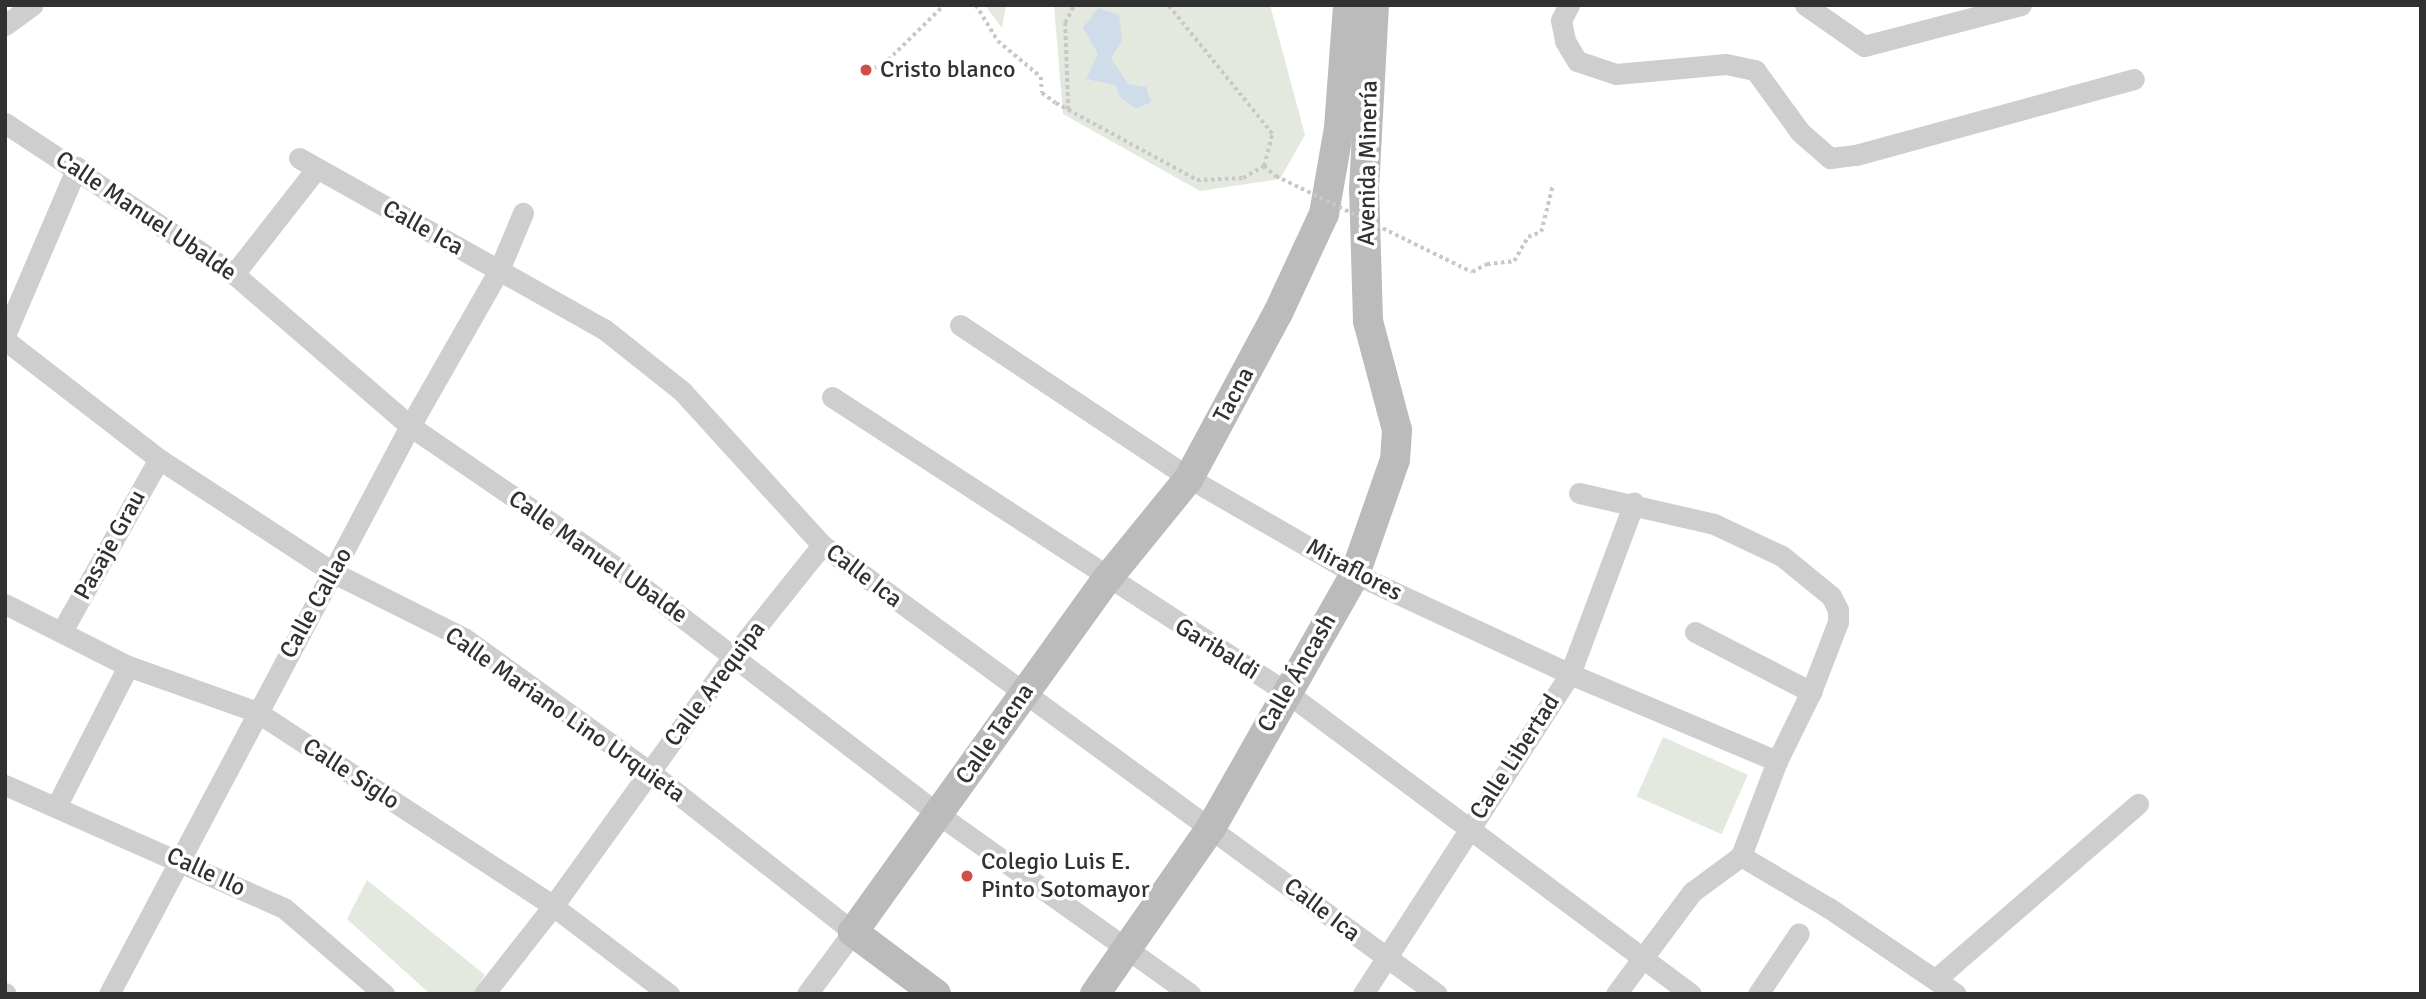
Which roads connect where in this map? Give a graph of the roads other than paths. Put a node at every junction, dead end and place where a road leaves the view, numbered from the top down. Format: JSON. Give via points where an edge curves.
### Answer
{"nodes":[{"id":1,"x":33,"y":5,"type":"edge"},
{"id":2,"x":1348,"y":5,"type":"edge"},
{"id":3,"x":1374,"y":5,"type":"edge"},
{"id":4,"x":1569,"y":5,"type":"edge"},
{"id":5,"x":1805,"y":5,"type":"edge"},
{"id":6,"x":2021,"y":5,"type":"edge"},
{"id":7,"x":5,"y":25,"type":"edge"},
{"id":8,"x":2134,"y":79,"type":"dead end"},
{"id":9,"x":5,"y":123,"type":"edge"},
{"id":10,"x":76,"y":167,"type":"junction"},
{"id":11,"x":523,"y":213,"type":"dead end"},
{"id":12,"x":499,"y":270,"type":"junction"},
{"id":13,"x":234,"y":274,"type":"junction"},
{"id":14,"x":1278,"y":313,"type":"joint"},
{"id":15,"x":1368,"y":321,"type":"joint"},
{"id":16,"x":960,"y":325,"type":"dead end"},
{"id":17,"x":5,"y":337,"type":"edge"},
{"id":18,"x":832,"y":397,"type":"dead end"},
{"id":19,"x":410,"y":426,"type":"junction"},
{"id":20,"x":159,"y":459,"type":"junction"},
{"id":21,"x":1189,"y":478,"type":"junction"},
{"id":22,"x":1579,"y":493,"type":"dead end"},
{"id":23,"x":1634,"y":503,"type":"junction"},
{"id":24,"x":822,"y":545,"type":"junction"},
{"id":25,"x":334,"y":573,"type":"junction"},
{"id":26,"x":1354,"y":574,"type":"junction"},
{"id":27,"x":1107,"y":579,"type":"junction"},
{"id":28,"x":5,"y":604,"type":"edge"},
{"id":29,"x":62,"y":631,"type":"junction"},
{"id":30,"x":1695,"y":632,"type":"dead end"},
{"id":31,"x":734,"y":655,"type":"junction"},
{"id":32,"x":128,"y":666,"type":"junction"},
{"id":33,"x":1570,"y":674,"type":"junction"},
{"id":34,"x":1286,"y":692,"type":"junction"},
{"id":35,"x":1811,"y":692,"type":"junction"},
{"id":36,"x":1023,"y":695,"type":"junction"},
{"id":37,"x":257,"y":712,"type":"junction"},
{"id":38,"x":1777,"y":761,"type":"junction"},
{"id":39,"x":650,"y":772,"type":"junction"},
{"id":40,"x":5,"y":785,"type":"edge"},
{"id":41,"x":2138,"y":804,"type":"dead end"},
{"id":42,"x":56,"y":807,"type":"junction"},
{"id":43,"x":938,"y":814,"type":"junction"},
{"id":44,"x":1212,"y":826,"type":"junction"},
{"id":45,"x":1467,"y":829,"type":"junction"},
{"id":46,"x":1741,"y":856,"type":"junction"},
{"id":47,"x":181,"y":859,"type":"junction"},
{"id":48,"x":554,"y":906,"type":"junction"},
{"id":49,"x":853,"y":932,"type":"junction"},
{"id":50,"x":1800,"y":933,"type":"dead end"},
{"id":51,"x":1129,"y":947,"type":"junction"},
{"id":52,"x":1639,"y":957,"type":"junction"},
{"id":53,"x":1385,"y":958,"type":"junction"},
{"id":54,"x":1937,"y":978,"type":"junction"},
{"id":55,"x":109,"y":994,"type":"edge"},
{"id":56,"x":384,"y":994,"type":"edge"},
{"id":57,"x":484,"y":994,"type":"edge"},
{"id":58,"x":669,"y":994,"type":"edge"},
{"id":59,"x":807,"y":994,"type":"edge"},
{"id":60,"x":936,"y":994,"type":"edge"},
{"id":61,"x":1095,"y":994,"type":"edge"},
{"id":62,"x":1190,"y":994,"type":"edge"},
{"id":63,"x":1363,"y":994,"type":"edge"},
{"id":64,"x":1437,"y":994,"type":"edge"},
{"id":65,"x":1616,"y":994,"type":"edge"},
{"id":66,"x":1691,"y":994,"type":"edge"},
{"id":67,"x":1758,"y":994,"type":"edge"},
{"id":68,"x":1956,"y":994,"type":"edge"}],
"edges":[{"from":1,"to":7,"type":"street"},
{"from":2,"to":14,"type":"main road","name":"Avenida Minería","via":[[1339,128],[1324,214]]},
{"from":3,"to":15,"type":"main road","name":"Avenida Minería","via":[[1364,189]]},
{"from":4,"to":8,"type":"street","via":[[1561,20],[1565,41],[1577,61],[1616,74],[1726,64],[1755,70],[1800,132],[1830,158]]},
{"from":5,"to":6,"type":"street","via":[[1864,46]]},
{"from":9,"to":10,"type":"street","name":"Calle Manuel Ubalde"},
{"from":10,"to":13,"type":"street","name":"Calle Manuel Ubalde"},
{"from":10,"to":17,"type":"street"},
{"from":11,"to":12,"type":"street","name":"Calle Callao"},
{"from":12,"to":13,"type":"street","name":"Calle Ica","via":[[308,163]]},
{"from":12,"to":19,"type":"street","name":"Calle Callao"},
{"from":12,"to":24,"type":"street","name":"Calle Ica","via":[[604,329],[652,365]]},
{"from":13,"to":19,"type":"street","name":"Calle Manuel Ubalde"},
{"from":14,"to":21,"type":"main road","name":"Tacna"},
{"from":15,"to":26,"type":"main road","name":"Calle Áncash","via":[[1397,429],[1395,460]]},
{"from":16,"to":21,"type":"street","name":"Miraflores"},
{"from":17,"to":20,"type":"street","name":"Calle Mariano Lino Urquieta"},
{"from":18,"to":27,"type":"street","name":"Garibaldi"},
{"from":19,"to":25,"type":"street","name":"Calle Callao"},
{"from":19,"to":31,"type":"street","name":"Calle Manuel Ubalde","via":[[619,569]]},
{"from":20,"to":25,"type":"street","name":"Calle Mariano Lino Urquieta"},
{"from":20,"to":29,"type":"street","name":"Pasaje Grau"},
{"from":21,"to":26,"type":"street","name":"Miraflores"},
{"from":21,"to":27,"type":"main road","name":"Calle Tacna"},
{"from":22,"to":23,"type":"street"},
{"from":23,"to":33,"type":"street","name":"Calle Libertad"},
{"from":23,"to":35,"type":"street","via":[[1714,524],[1782,556],[1831,596],[1838,622]]},
{"from":24,"to":31,"type":"street","name":"Calle Arequipa"},
{"from":24,"to":36,"type":"street","name":"Calle Ica"},
{"from":25,"to":37,"type":"street","name":"Calle Callao"},
{"from":25,"to":39,"type":"street","name":"Calle Mariano Lino Urquieta","via":[[464,638]]},
{"from":26,"to":33,"type":"street","name":"Miraflores"},
{"from":26,"to":34,"type":"main road","name":"Calle Áncash"},
{"from":27,"to":34,"type":"street","name":"Garibaldi"},
{"from":27,"to":36,"type":"main road","name":"Calle Tacna"},
{"from":28,"to":29,"type":"street","name":"Calle Siglo"},
{"from":29,"to":32,"type":"street","name":"Calle Siglo"},
{"from":30,"to":35,"type":"street"},
{"from":31,"to":39,"type":"street","name":"Calle Arequipa"},
{"from":31,"to":43,"type":"street","name":"Calle Manuel Ubalde"},
{"from":32,"to":37,"type":"street","name":"Calle Siglo"},
{"from":32,"to":42,"type":"street"},
{"from":33,"to":38,"type":"street","name":"Miraflores"},
{"from":33,"to":45,"type":"street","name":"Calle Libertad"},
{"from":34,"to":44,"type":"main road","name":"Calle Áncash"},
{"from":34,"to":45,"type":"street","name":"Garibaldi"},
{"from":35,"to":38,"type":"street"},
{"from":36,"to":43,"type":"main road","name":"Calle Tacna"},
{"from":36,"to":44,"type":"street","name":"Calle Ica"},
{"from":37,"to":47,"type":"street","name":"Calle Callao"},
{"from":37,"to":48,"type":"street","name":"Calle Siglo"},
{"from":38,"to":46,"type":"street"},
{"from":39,"to":48,"type":"street","name":"Calle Arequipa"},
{"from":39,"to":49,"type":"street","name":"Calle Mariano Lino Urquieta"},
{"from":40,"to":42,"type":"street","name":"Calle Ilo"},
{"from":41,"to":54,"type":"street"},
{"from":42,"to":47,"type":"street","name":"Calle Ilo"},
{"from":43,"to":49,"type":"main road","name":"Calle Tacna"},
{"from":43,"to":51,"type":"street","name":"Calle Manuel Ubalde"},
{"from":44,"to":51,"type":"main road","name":"Calle Áncash"},
{"from":44,"to":53,"type":"street","name":"Calle Ica"},
{"from":45,"to":52,"type":"street","name":"Garibaldi"},
{"from":45,"to":53,"type":"street","name":"Calle Libertad"},
{"from":46,"to":52,"type":"street","via":[[1692,892]]},
{"from":46,"to":54,"type":"street"},
{"from":47,"to":55,"type":"street","name":"Calle Callao"},
{"from":47,"to":56,"type":"street","name":"Calle Ilo","via":[[284,908]]},
{"from":48,"to":57,"type":"street","name":"Calle Arequipa"},
{"from":48,"to":58,"type":"street","name":"Calle Siglo"},
{"from":49,"to":59,"type":"street","name":"Calle Tacna"},
{"from":49,"to":60,"type":"main road","name":"Calle Mariano Lino Urquieta"},
{"from":50,"to":67,"type":"street"},
{"from":51,"to":61,"type":"main road","name":"Calle Áncash"},
{"from":51,"to":62,"type":"street","name":"Calle Manuel Ubalde"},
{"from":52,"to":65,"type":"street"},
{"from":52,"to":66,"type":"street","name":"Garibaldi"},
{"from":53,"to":63,"type":"street","name":"Calle Libertad"},
{"from":53,"to":64,"type":"street","name":"Calle Ica"},
{"from":54,"to":68,"type":"street"}]}
